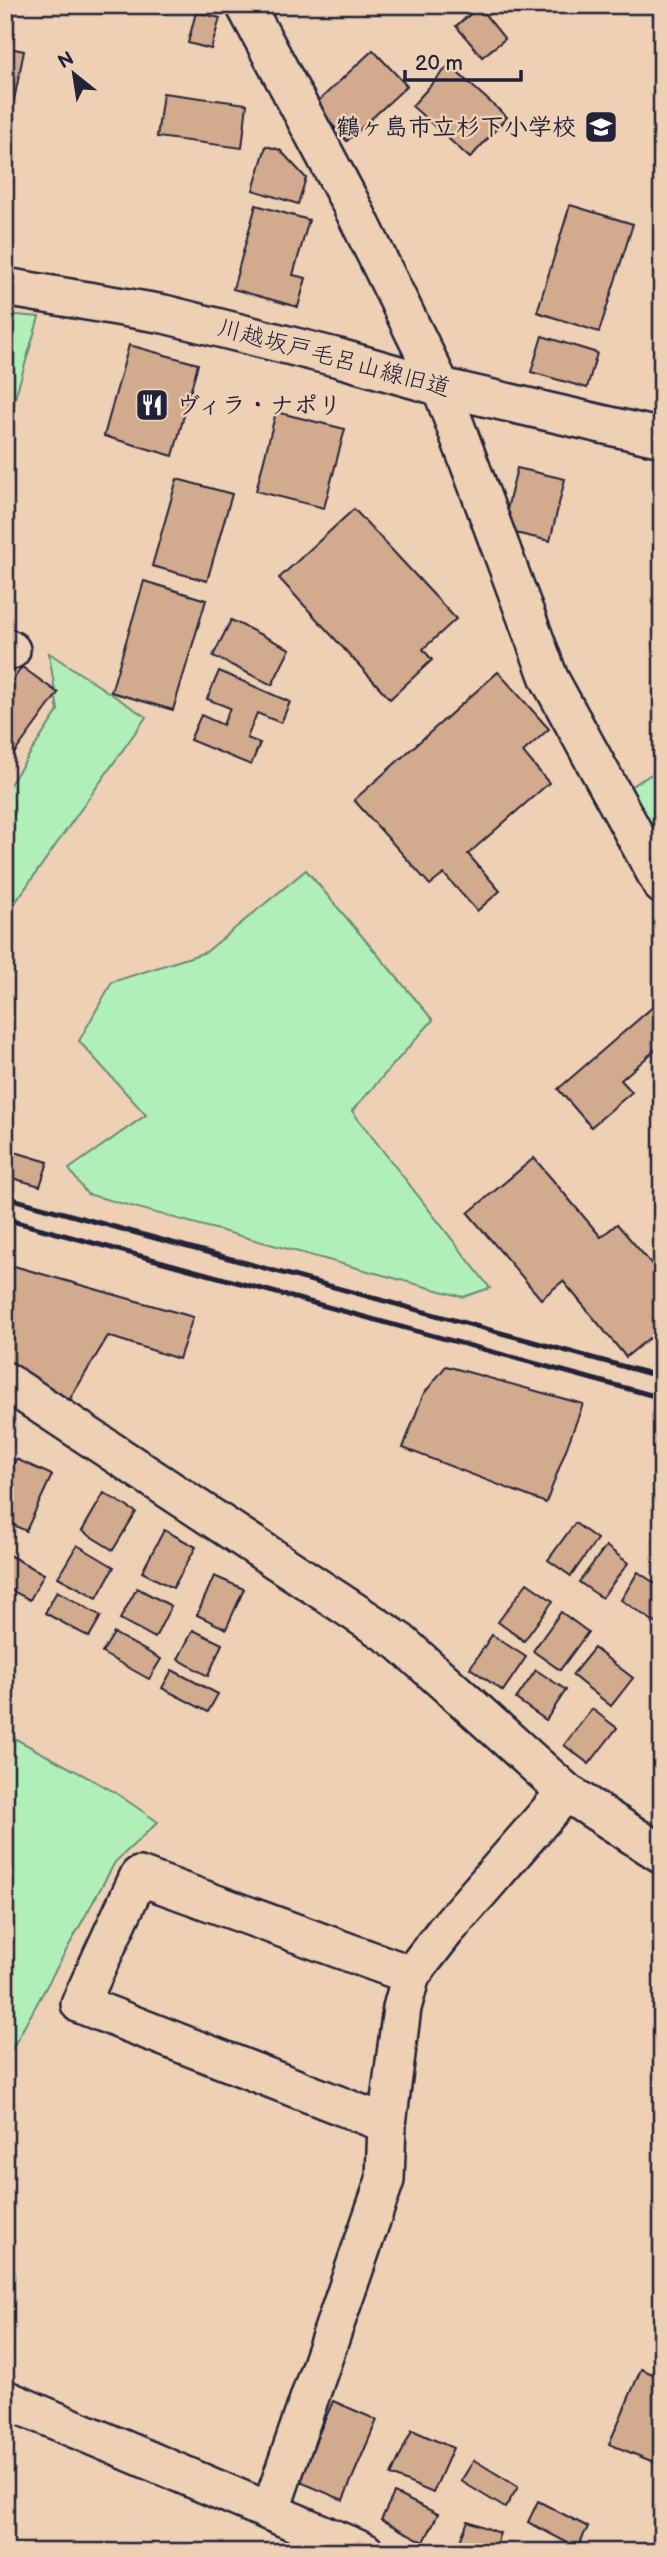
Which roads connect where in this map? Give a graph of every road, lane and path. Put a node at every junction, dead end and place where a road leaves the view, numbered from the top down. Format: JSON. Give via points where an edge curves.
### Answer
{"nodes":[{"id":1,"x":245,"y":5,"type":"edge"},
{"id":2,"x":5,"y":287,"type":"edge"},
{"id":3,"x":441,"y":387,"type":"junction"},
{"id":4,"x":662,"y":438,"type":"edge"},
{"id":5,"x":662,"y":885,"type":"edge"},
{"id":6,"x":5,"y":1381,"type":"edge"},
{"id":7,"x":566,"y":1792,"type":"junction"},
{"id":8,"x":662,"y":1854,"type":"edge"},
{"id":9,"x":411,"y":1975,"type":"junction"},
{"id":10,"x":387,"y":2124,"type":"junction"},
{"id":11,"x":5,"y":2399,"type":"edge"},
{"id":12,"x":270,"y":2512,"type":"junction"},
{"id":13,"x":365,"y":2552,"type":"edge"}],
"edges":[{"from":1,"to":3,"type":"street","via":[[351,202]]},
{"from":2,"to":3,"type":"street","name":"川越坂戸毛呂山線旧道","via":[[164,314]]},
{"from":3,"to":4,"type":"street","name":"川越坂戸毛呂山線旧道"},
{"from":3,"to":5,"type":"street","via":[[550,678]]},
{"from":6,"to":7,"type":"street","via":[[400,1642]]},
{"from":7,"to":8,"type":"street"},
{"from":7,"to":9,"type":"street"},
{"from":9,"to":10,"type":"street","via":[[402,2008]]},
{"from":9,"to":10,"type":"street","via":[[139,1876],[80,2004]]},
{"from":10,"to":12,"type":"street","via":[[385,2180]]},
{"from":11,"to":12,"type":"street"},
{"from":12,"to":13,"type":"street"}]}
